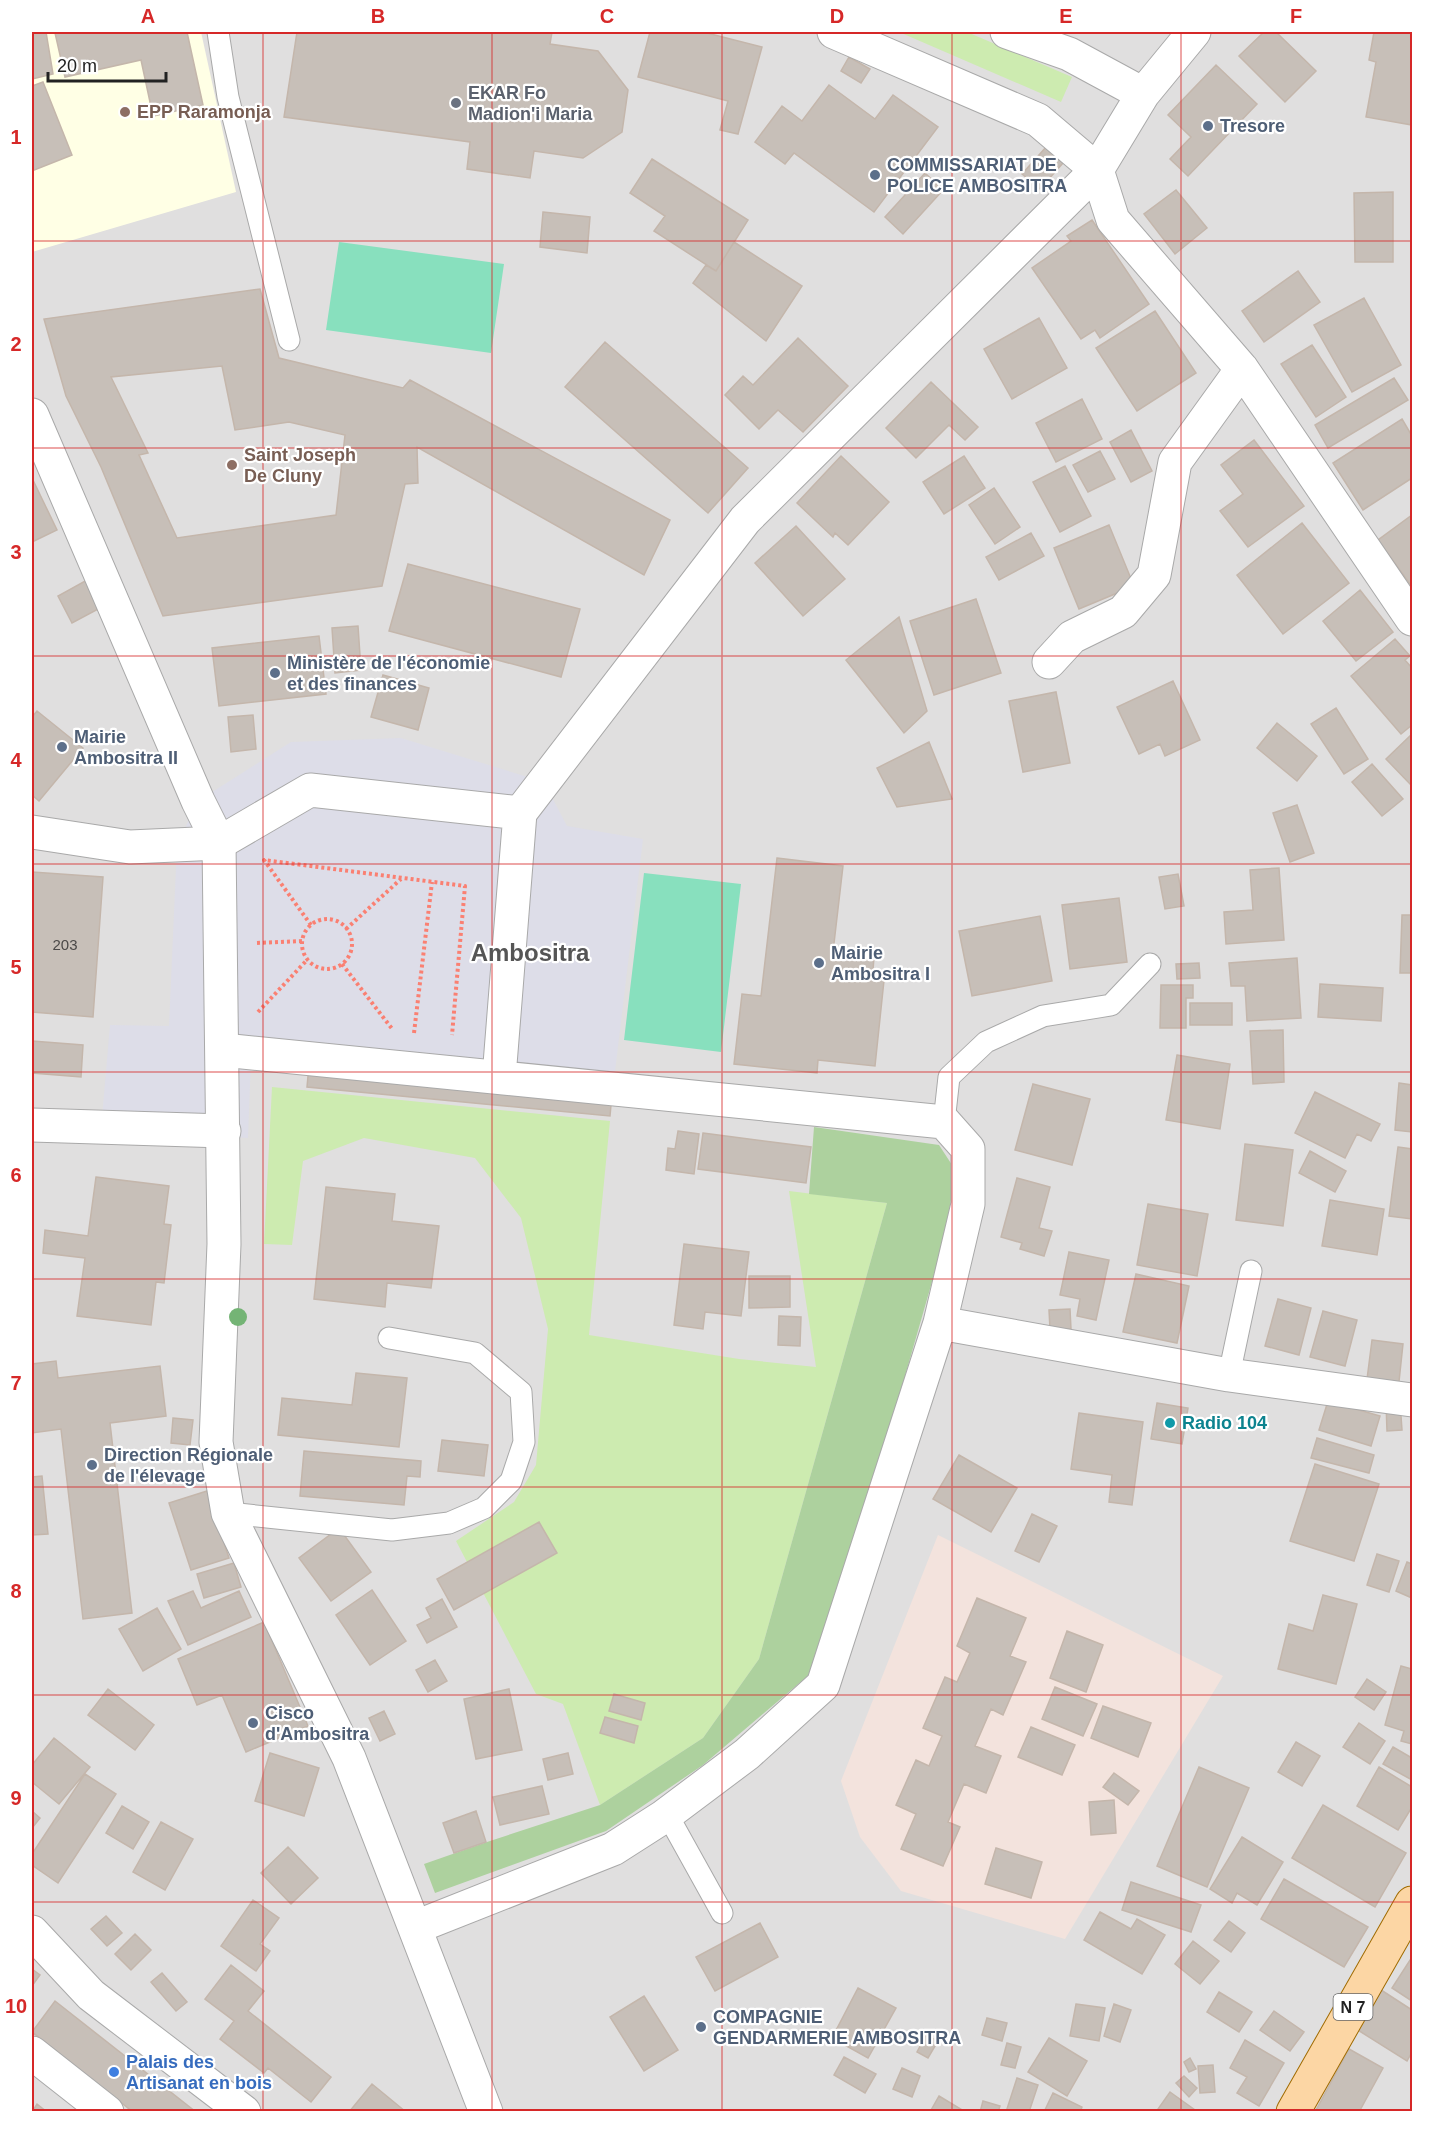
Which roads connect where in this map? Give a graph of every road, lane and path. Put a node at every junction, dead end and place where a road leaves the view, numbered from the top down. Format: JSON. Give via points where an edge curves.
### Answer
{"nodes":[{"id":1,"x":218,"y":32,"type":"edge"},
{"id":2,"x":834,"y":32,"type":"edge"},
{"id":3,"x":1007,"y":32,"type":"edge"},
{"id":4,"x":1194,"y":32,"type":"edge"},
{"id":5,"x":1143,"y":94,"type":"junction"},
{"id":6,"x":1097,"y":170,"type":"junction"},
{"id":7,"x":289,"y":340,"type":"dead end"},
{"id":8,"x":1242,"y":369,"type":"junction"},
{"id":9,"x":32,"y":415,"type":"edge"},
{"id":10,"x":1413,"y":619,"type":"edge"},
{"id":11,"x":1049,"y":662,"type":"dead end"},
{"id":12,"x":520,"y":813,"type":"junction"},
{"id":13,"x":32,"y":832,"type":"edge"},
{"id":14,"x":219,"y":843,"type":"junction"},
{"id":15,"x":401,"y":878,"type":"junction"},
{"id":16,"x":432,"y":882,"type":"junction"},
{"id":17,"x":311,"y":925,"type":"junction"},
{"id":18,"x":346,"y":929,"type":"junction"},
{"id":19,"x":302,"y":941,"type":"junction"},
{"id":20,"x":222,"y":944,"type":"junction"},
{"id":21,"x":307,"y":960,"type":"junction"},
{"id":22,"x":342,"y":964,"type":"junction"},
{"id":23,"x":1150,"y":964,"type":"dead end"},
{"id":24,"x":223,"y":1050,"type":"junction"},
{"id":25,"x":427,"y":1065,"type":"junction"},
{"id":26,"x":499,"y":1077,"type":"junction"},
{"id":27,"x":944,"y":1122,"type":"junction"},
{"id":28,"x":32,"y":1125,"type":"edge"},
{"id":29,"x":224,"y":1131,"type":"junction"},
{"id":30,"x":1251,"y":1271,"type":"dead end"},
{"id":31,"x":940,"y":1323,"type":"junction"},
{"id":32,"x":389,"y":1338,"type":"dead end"},
{"id":33,"x":1229,"y":1376,"type":"junction"},
{"id":34,"x":1413,"y":1400,"type":"edge"},
{"id":35,"x":228,"y":1513,"type":"junction"},
{"id":36,"x":663,"y":1817,"type":"junction"},
{"id":37,"x":1413,"y":1903,"type":"edge"},
{"id":38,"x":723,"y":1912,"type":"dead end"},
{"id":39,"x":416,"y":1927,"type":"junction"},
{"id":40,"x":32,"y":1932,"type":"edge"},
{"id":41,"x":32,"y":2053,"type":"edge"},
{"id":42,"x":107,"y":2112,"type":"edge"},
{"id":43,"x":244,"y":2112,"type":"edge"},
{"id":44,"x":486,"y":2112,"type":"edge"},
{"id":45,"x":1293,"y":2112,"type":"edge"}],
"edges":[{"from":1,"to":7,"type":"lane","via":[[228,97]]},
{"from":2,"to":6,"type":"street","via":[[1038,120]]},
{"from":3,"to":5,"type":"street","via":[[1069,54]]},
{"from":4,"to":5,"type":"street"},
{"from":5,"to":6,"type":"street"},
{"from":6,"to":8,"type":"street","via":[[1113,220]]},
{"from":6,"to":12,"type":"street","via":[[745,520]]},
{"from":8,"to":10,"type":"street"},
{"from":8,"to":11,"type":"street","via":[[1175,462],[1154,575],[1123,612],[1072,637]]},
{"from":9,"to":14,"type":"street"},
{"from":12,"to":14,"type":"street","via":[[310,790]]},
{"from":12,"to":26,"type":"street"},
{"from":13,"to":14,"type":"street","via":[[130,847]]},
{"from":14,"to":20,"type":"street"},
{"from":15,"to":16,"type":"path"},
{"from":15,"to":17,"type":"path","via":[[264,860]]},
{"from":15,"to":18,"type":"path"},
{"from":16,"to":25,"type":"path"},
{"from":16,"to":25,"type":"path","via":[[465,886]]},
{"from":17,"to":18,"type":"path","via":[[329,920]]},
{"from":17,"to":19,"type":"path"},
{"from":18,"to":22,"type":"path","via":[[351,947]]},
{"from":19,"to":20,"type":"path"},
{"from":19,"to":21,"type":"path"},
{"from":20,"to":24,"type":"street"},
{"from":21,"to":22,"type":"path","via":[[324,969]]},
{"from":21,"to":24,"type":"path"},
{"from":22,"to":25,"type":"path"},
{"from":23,"to":27,"type":"lane","via":[[1111,1005],[1042,1016],[986,1042],[949,1077]]},
{"from":24,"to":25,"type":"street"},
{"from":24,"to":29,"type":"street"},
{"from":25,"to":26,"type":"street"},
{"from":26,"to":27,"type":"street"},
{"from":27,"to":31,"type":"street","via":[[968,1149],[968,1204]]},
{"from":28,"to":29,"type":"street"},
{"from":29,"to":35,"type":"street","via":[[216,1442]]},
{"from":30,"to":33,"type":"lane"},
{"from":31,"to":33,"type":"street"},
{"from":31,"to":36,"type":"street","via":[[823,1684],[747,1754]]},
{"from":32,"to":35,"type":"lane","via":[[475,1353],[521,1392],[524,1442],[512,1482],[484,1508],[449,1523],[392,1530]]},
{"from":33,"to":34,"type":"street"},
{"from":35,"to":39,"type":"street","via":[[349,1758]]},
{"from":36,"to":38,"type":"lane","via":[[672,1823]]},
{"from":36,"to":39,"type":"street","via":[[613,1848]]},
{"from":37,"to":45,"type":"main road","number":"N 7"},
{"from":39,"to":44,"type":"street"},
{"from":40,"to":43,"type":"street","via":[[91,1995]]},
{"from":41,"to":42,"type":"street"}]}
